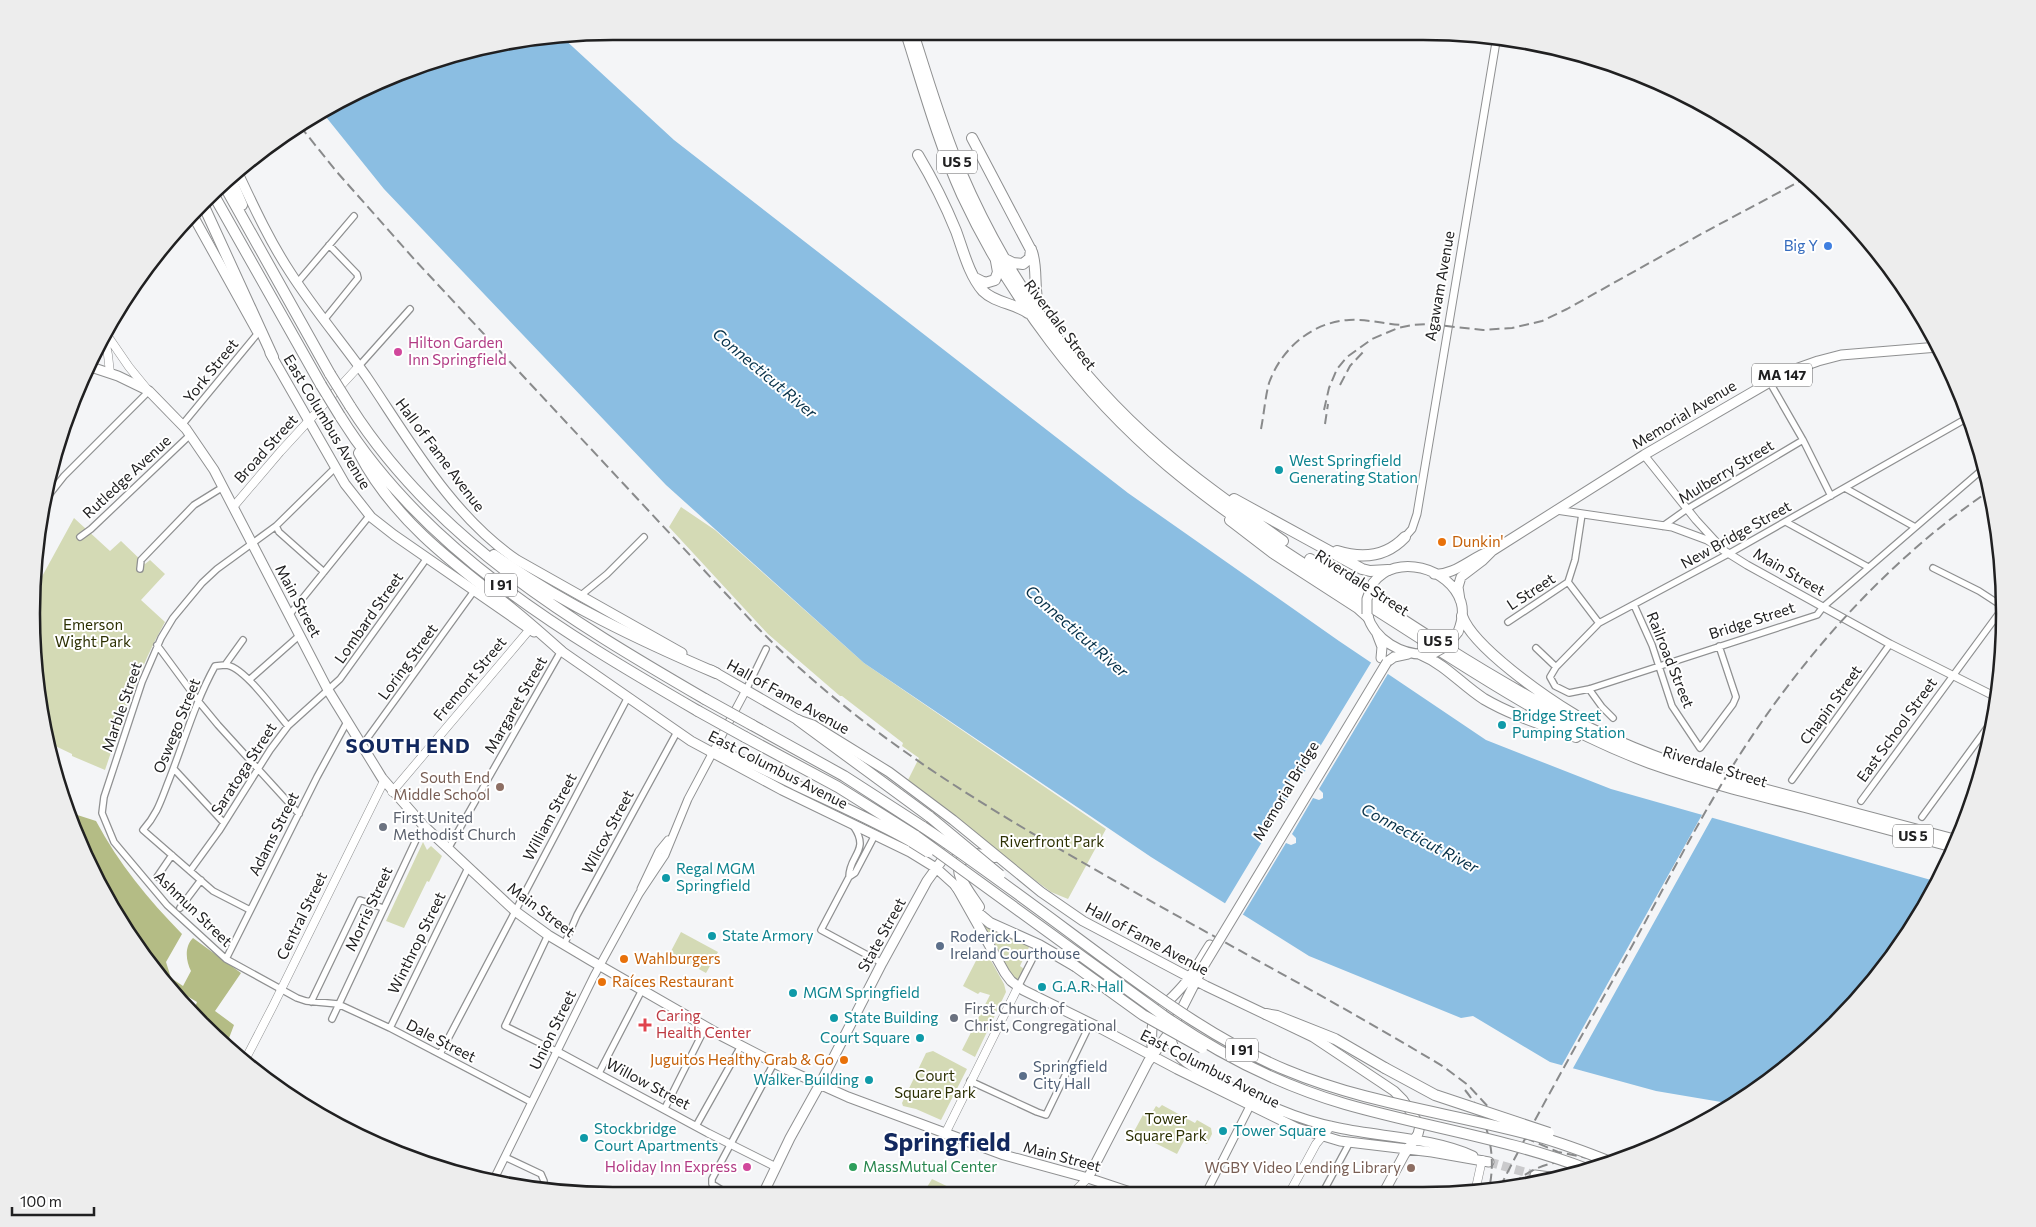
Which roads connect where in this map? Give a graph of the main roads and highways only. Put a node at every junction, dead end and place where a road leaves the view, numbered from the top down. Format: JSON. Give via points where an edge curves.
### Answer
{"nodes":[{"id":1,"x":908,"y":40,"type":"edge"},
{"id":2,"x":915,"y":40,"type":"edge"},
{"id":3,"x":972,"y":138,"type":"dead end"},
{"id":4,"x":918,"y":155,"type":"dead end"},
{"id":5,"x":240,"y":178,"type":"edge"},
{"id":6,"x":233,"y":184,"type":"edge"},
{"id":7,"x":227,"y":190,"type":"edge"},
{"id":8,"x":216,"y":200,"type":"edge"},
{"id":9,"x":206,"y":210,"type":"edge"},
{"id":10,"x":196,"y":221,"type":"edge"},
{"id":11,"x":260,"y":247,"type":"junction"},
{"id":12,"x":1031,"y":248,"type":"junction"},
{"id":13,"x":993,"y":254,"type":"junction"},
{"id":14,"x":1005,"y":260,"type":"junction"},
{"id":15,"x":975,"y":278,"type":"junction"},
{"id":16,"x":1033,"y":317,"type":"junction"},
{"id":17,"x":1044,"y":321,"type":"junction"},
{"id":18,"x":110,"y":340,"type":"edge"},
{"id":19,"x":106,"y":347,"type":"edge"},
{"id":20,"x":1930,"y":348,"type":"edge"},
{"id":21,"x":273,"y":357,"type":"junction"},
{"id":22,"x":359,"y":366,"type":"junction"},
{"id":23,"x":95,"y":369,"type":"edge"},
{"id":24,"x":110,"y":373,"type":"junction"},
{"id":25,"x":149,"y":391,"type":"junction"},
{"id":26,"x":342,"y":419,"type":"junction"},
{"id":27,"x":309,"y":422,"type":"junction"},
{"id":28,"x":1185,"y":474,"type":"junction"},
{"id":29,"x":234,"y":506,"type":"junction"},
{"id":30,"x":434,"y":511,"type":"junction"},
{"id":31,"x":1405,"y":537,"type":"road end"},
{"id":32,"x":1320,"y":546,"type":"junction"},
{"id":33,"x":1492,"y":551,"type":"junction"},
{"id":34,"x":1388,"y":570,"type":"junction"},
{"id":35,"x":1431,"y":573,"type":"junction"},
{"id":36,"x":1460,"y":600,"type":"junction"},
{"id":37,"x":1368,"y":615,"type":"junction"},
{"id":38,"x":1462,"y":616,"type":"junction"},
{"id":39,"x":530,"y":630,"type":"junction"},
{"id":40,"x":1374,"y":630,"type":"junction"},
{"id":41,"x":562,"y":651,"type":"junction"},
{"id":42,"x":1411,"y":654,"type":"junction"},
{"id":43,"x":1422,"y":655,"type":"junction"},
{"id":44,"x":1384,"y":660,"type":"junction"},
{"id":45,"x":716,"y":673,"type":"junction"},
{"id":46,"x":798,"y":720,"type":"junction"},
{"id":47,"x":1622,"y":748,"type":"junction"},
{"id":48,"x":712,"y":753,"type":"junction"},
{"id":49,"x":384,"y":781,"type":"junction"},
{"id":50,"x":392,"y":792,"type":"junction"},
{"id":51,"x":964,"y":830,"type":"junction"},
{"id":52,"x":1950,"y":838,"type":"edge"},
{"id":53,"x":914,"y":839,"type":"junction"},
{"id":54,"x":1947,"y":845,"type":"edge"},
{"id":55,"x":995,"y":857,"type":"junction"},
{"id":56,"x":936,"y":868,"type":"junction"},
{"id":57,"x":956,"y":886,"type":"junction"},
{"id":58,"x":1030,"y":903,"type":"junction"},
{"id":59,"x":990,"y":923,"type":"junction"},
{"id":60,"x":1193,"y":978,"type":"junction"},
{"id":61,"x":1018,"y":988,"type":"junction"},
{"id":62,"x":1266,"y":1014,"type":"junction"},
{"id":63,"x":1170,"y":1030,"type":"junction"},
{"id":64,"x":248,"y":1055,"type":"edge"},
{"id":65,"x":1153,"y":1056,"type":"junction"},
{"id":66,"x":1267,"y":1075,"type":"junction"},
{"id":67,"x":820,"y":1084,"type":"junction"},
{"id":68,"x":1252,"y":1102,"type":"junction"},
{"id":69,"x":1452,"y":1118,"type":"junction"},
{"id":70,"x":1331,"y":1126,"type":"junction"},
{"id":71,"x":945,"y":1134,"type":"junction"},
{"id":72,"x":1323,"y":1136,"type":"junction"},
{"id":73,"x":1414,"y":1141,"type":"junction"},
{"id":74,"x":1408,"y":1149,"type":"junction"},
{"id":75,"x":1594,"y":1156,"type":"junction"},
{"id":76,"x":1601,"y":1159,"type":"edge"},
{"id":77,"x":1486,"y":1161,"type":"junction"},
{"id":78,"x":1591,"y":1162,"type":"edge"},
{"id":79,"x":1576,"y":1166,"type":"edge"},
{"id":80,"x":1088,"y":1178,"type":"junction"},
{"id":81,"x":1477,"y":1184,"type":"edge"},
{"id":82,"x":766,"y":1187,"type":"edge"},
{"id":83,"x":1079,"y":1187,"type":"edge"},
{"id":84,"x":1115,"y":1187,"type":"edge"},
{"id":85,"x":1293,"y":1187,"type":"edge"},
{"id":86,"x":1387,"y":1187,"type":"edge"}],
"edges":[{"from":1,"to":13,"type":"highway","number":"US 5","via":[[950,166]]},
{"from":2,"to":14,"type":"highway","number":"US 5","via":[[957,163]]},
{"from":3,"to":12,"type":"highway"},
{"from":4,"to":15,"type":"highway","via":[[939,191]]},
{"from":5,"to":22,"type":"main road","name":"Hall of Fame Avenue","via":[[297,283]]},
{"from":6,"to":11,"type":"highway"},
{"from":7,"to":11,"type":"highway","number":"I 91"},
{"from":8,"to":26,"type":"highway","number":"I 91","bridge":true},
{"from":9,"to":21,"type":"highway"},
{"from":10,"to":21,"type":"main road","name":"East Columbus Avenue"},
{"from":11,"to":30,"type":"highway","number":"I 91","bridge":true,"via":[[350,406],[391,463]]},
{"from":12,"to":14,"type":"highway","via":[[1030,258],[1025,262],[1017,264]]},
{"from":12,"to":17,"type":"highway","via":[[1036,298]]},
{"from":13,"to":15,"type":"highway","via":[[998,269],[996,278],[988,283]]},
{"from":13,"to":16,"type":"highway","name":"Riverdale Street","number":"US 5"},
{"from":14,"to":17,"type":"highway","name":"Riverdale Street","number":"US 5"},
{"from":15,"to":16,"type":"highway","via":[[991,297],[1018,307]]},
{"from":16,"to":28,"type":"highway","name":"Riverdale Street","number":"US 5","via":[[1091,390],[1150,450]]},
{"from":17,"to":28,"type":"highway","name":"Riverdale Street","number":"US 5","via":[[1110,400]]},
{"from":18,"to":25,"type":"main road","name":"Main Street"},
{"from":19,"to":24,"type":"main road"},
{"from":20,"to":33,"type":"main road","name":"Memorial Avenue","number":"MA 147","via":[[1842,355],[1806,364],[1770,381],[1644,455]]},
{"from":21,"to":27,"type":"main road","name":"East Columbus Avenue"},
{"from":22,"to":27,"type":"main road","name":"Broad Street"},
{"from":22,"to":45,"type":"main road","name":"Hall of Fame Avenue","via":[[416,452],[472,522],[509,554]]},
{"from":23,"to":24,"type":"main road","name":"Main Street"},
{"from":24,"to":25,"type":"main road","name":"Main Street"},
{"from":25,"to":29,"type":"main road","name":"Main Street","via":[[190,435]]},
{"from":26,"to":41,"type":"highway","via":[[373,476],[415,529]]},
{"from":26,"to":53,"type":"highway","number":"I 91","bridge":true,"via":[[369,458],[406,501],[474,565],[561,627],[698,711],[838,787]]},
{"from":27,"to":29,"type":"main road","name":"Broad Street"},
{"from":27,"to":39,"type":"main road","name":"East Columbus Avenue","via":[[352,493],[370,515],[387,531]]},
{"from":28,"to":32,"type":"highway"},
{"from":28,"to":37,"type":"highway","via":[[1251,538]]},
{"from":28,"to":47,"type":"highway","name":"Riverdale Street","number":"US 5","via":[[1240,520],[1489,682],[1539,712]]},
{"from":29,"to":49,"type":"main road","name":"Main Street","via":[[328,690]]},
{"from":30,"to":45,"type":"highway","via":[[508,565],[592,615],[650,645]]},
{"from":30,"to":58,"type":"highway","number":"I 91","bridge":true,"via":[[481,553],[532,591],[705,699],[844,776]]},
{"from":31,"to":32,"type":"highway","via":[[1390,549],[1371,555],[1355,555]]},
{"from":32,"to":34,"type":"highway","via":[[1365,570]]},
{"from":33,"to":35,"type":"main road","name":"Memorial Avenue","number":"MA 147","via":[[1478,555],[1448,573]]},
{"from":33,"to":36,"type":"main road","name":"Memorial Avenue","number":"MA 147","via":[[1461,577],[1458,587]]},
{"from":34,"to":35,"type":"main road","via":[[1407,565]]},
{"from":34,"to":37,"type":"main road","bridge":true,"via":[[1373,583],[1368,596]]},
{"from":35,"to":36,"type":"main road","via":[[1447,583]]},
{"from":36,"to":38,"type":"main road"},
{"from":37,"to":40,"type":"main road"},
{"from":38,"to":43,"type":"main road","bridge":true,"via":[[1458,632],[1448,645]]},
{"from":38,"to":47,"type":"highway","via":[[1470,632],[1522,679]]},
{"from":39,"to":41,"type":"main road","name":"East Columbus Avenue"},
{"from":39,"to":50,"type":"main road","name":"Fremont Street"},
{"from":40,"to":42,"type":"main road","via":[[1388,643]]},
{"from":40,"to":44,"type":"main road"},
{"from":41,"to":48,"type":"main road","name":"East Columbus Avenue"},
{"from":42,"to":43,"type":"main road"},
{"from":42,"to":44,"type":"main road"},
{"from":43,"to":47,"type":"highway","via":[[1441,664],[1470,689],[1503,709],[1582,739]]},
{"from":44,"to":60,"type":"main road","name":"Memorial Bridge"},
{"from":45,"to":46,"type":"main road","name":"Hall of Fame Avenue"},
{"from":46,"to":51,"type":"main road","name":"Hall of Fame Avenue","via":[[813,725],[889,772]]},
{"from":46,"to":58,"type":"highway","bridge":true,"via":[[930,817]]},
{"from":47,"to":52,"type":"highway","name":"Riverdale Street","number":"US 5","via":[[1695,771]]},
{"from":47,"to":54,"type":"highway","name":"Riverdale Street","number":"US 5","via":[[1705,781]]},
{"from":48,"to":53,"type":"highway","via":[[731,756],[762,769]]},
{"from":48,"to":56,"type":"main road","name":"East Columbus Avenue"},
{"from":49,"to":50,"type":"main road","name":"Main Street"},
{"from":49,"to":64,"type":"main road","name":"Central Street"},
{"from":50,"to":67,"type":"main road","name":"Main Street","via":[[468,868],[515,911],[548,935],[741,1046]]},
{"from":51,"to":55,"type":"main road","name":"Hall of Fame Avenue"},
{"from":51,"to":56,"type":"main road","name":"State Street"},
{"from":53,"to":66,"type":"highway","number":"I 91","bridge":true,"via":[[987,887],[1180,1027]]},
{"from":55,"to":59,"type":"highway","via":[[969,855],[963,859],[959,869]]},
{"from":55,"to":60,"type":"main road","name":"Hall of Fame Avenue","via":[[1091,926]]},
{"from":56,"to":57,"type":"main road","name":"East Columbus Avenue"},
{"from":56,"to":67,"type":"main road","name":"State Street","via":[[882,963]]},
{"from":57,"to":59,"type":"highway"},
{"from":57,"to":61,"type":"main road","name":"East Columbus Avenue","via":[[1005,973]]},
{"from":58,"to":69,"type":"highway","number":"I 91","bridge":true,"via":[[1172,1007],[1239,1048],[1327,1086]]},
{"from":59,"to":66,"type":"highway","bridge":true,"via":[[1075,966],[1160,1025],[1220,1058]]},
{"from":60,"to":62,"type":"main road","name":"Hall of Fame Avenue"},
{"from":60,"to":63,"type":"main road"},
{"from":60,"to":65,"type":"main road","via":[[1157,1012],[1150,1032]]},
{"from":61,"to":65,"type":"main road","name":"East Columbus Avenue"},
{"from":61,"to":71,"type":"main road"},
{"from":62,"to":73,"type":"main road","name":"Hall of Fame Avenue","via":[[1322,1043],[1400,1097],[1419,1124]]},
{"from":62,"to":75,"type":"highway","bridge":true,"via":[[1336,1039],[1429,1092],[1535,1128]]},
{"from":63,"to":65,"type":"main road"},
{"from":63,"to":68,"type":"main road","name":"East Columbus Avenue","via":[[1173,1048],[1184,1061]]},
{"from":65,"to":68,"type":"main road","name":"East Columbus Avenue"},
{"from":65,"to":80,"type":"main road"},
{"from":66,"to":79,"type":"highway","number":"I 91","bridge":true,"via":[[1343,1104],[1528,1150]]},
{"from":67,"to":71,"type":"main road","name":"Main Street"},
{"from":67,"to":82,"type":"main road","name":"State Street"},
{"from":68,"to":70,"type":"main road","name":"East Columbus Avenue"},
{"from":68,"to":72,"type":"main road","name":"East Columbus Avenue","via":[[1293,1126]]},
{"from":69,"to":75,"type":"highway","number":"I 91","bridge":true,"via":[[1531,1134]]},
{"from":69,"to":78,"type":"highway","bridge":true,"via":[[1531,1140]]},
{"from":70,"to":72,"type":"main road"},
{"from":70,"to":73,"type":"main road","name":"East Columbus Avenue"},
{"from":71,"to":80,"type":"main road","name":"Main Street","via":[[1026,1162]]},
{"from":72,"to":74,"type":"main road","name":"East Columbus Avenue"},
{"from":72,"to":85,"type":"main road"},
{"from":73,"to":74,"type":"main road"},
{"from":73,"to":77,"type":"main road","name":"East Columbus Avenue","via":[[1459,1150]]},
{"from":74,"to":77,"type":"main road","name":"East Columbus Avenue"},
{"from":74,"to":86,"type":"main road"},
{"from":75,"to":76,"type":"highway","number":"I 91","bridge":true},
{"from":77,"to":81,"type":"main road"},
{"from":80,"to":83,"type":"main road"},
{"from":80,"to":84,"type":"main road","name":"Main Street"}]}
